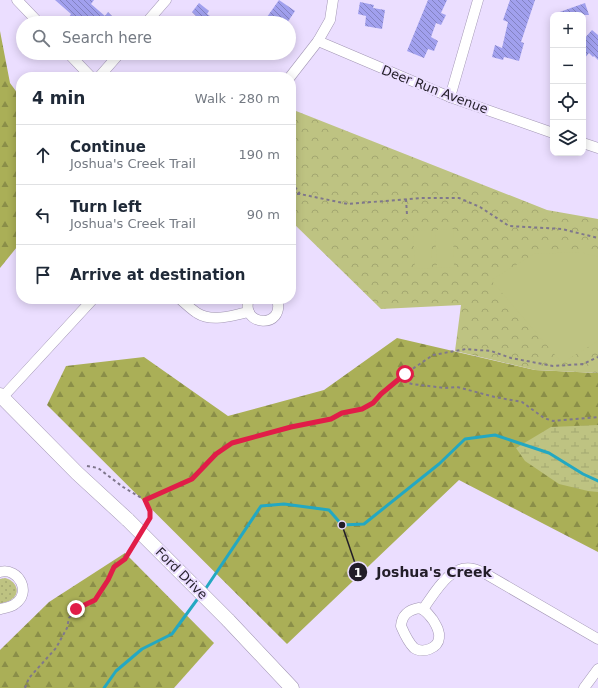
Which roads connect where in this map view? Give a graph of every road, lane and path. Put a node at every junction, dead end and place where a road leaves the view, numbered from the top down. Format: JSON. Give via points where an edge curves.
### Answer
{"nodes":[{"id":1,"x":17,"y":0,"type":"edge"},
{"id":2,"x":166,"y":0,"type":"edge"},
{"id":3,"x":333,"y":0,"type":"edge"},
{"id":4,"x":478,"y":0,"type":"edge"},
{"id":5,"x":32,"y":16,"type":"edge"},
{"id":6,"x":152,"y":16,"type":"edge"},
{"id":7,"x":318,"y":41,"type":"junction"},
{"id":8,"x":75,"y":60,"type":"edge"},
{"id":9,"x":114,"y":60,"type":"edge"},
{"id":10,"x":86,"y":72,"type":"edge"},
{"id":11,"x":103,"y":72,"type":"edge"},
{"id":12,"x":294,"y":72,"type":"edge"},
{"id":13,"x":450,"y":97,"type":"junction"},
{"id":14,"x":550,"y":132,"type":"edge"},
{"id":15,"x":586,"y":144,"type":"edge"},
{"id":16,"x":598,"y":148,"type":"edge"},
{"id":17,"x":296,"y":188,"type":"edge"},
{"id":18,"x":296,"y":194,"type":"edge"},
{"id":19,"x":300,"y":194,"type":"junction"},
{"id":20,"x":406,"y":199,"type":"junction"},
{"id":21,"x":407,"y":215,"type":"dead end"},
{"id":22,"x":598,"y":238,"type":"edge"},
{"id":23,"x":87,"y":304,"type":"edge"},
{"id":24,"x":186,"y":304,"type":"edge"},
{"id":25,"x":248,"y":304,"type":"edge"},
{"id":26,"x":278,"y":304,"type":"edge"},
{"id":27,"x":249,"y":312,"type":"junction"},
{"id":28,"x":598,"y":357,"type":"edge"},
{"id":29,"x":398,"y":380,"type":"junction"},
{"id":30,"x":1,"y":397,"type":"edge"},
{"id":31,"x":598,"y":416,"type":"edge"},
{"id":32,"x":76,"y":472,"type":"junction"},
{"id":33,"x":145,"y":500,"type":"junction"},
{"id":34,"x":145,"y":525,"type":"dead end"},
{"id":35,"x":137,"y":539,"type":"dead end"},
{"id":36,"x":0,"y":572,"type":"edge"},
{"id":37,"x":0,"y":609,"type":"edge"},
{"id":38,"x":423,"y":609,"type":"dead end"},
{"id":39,"x":598,"y":638,"type":"edge"},
{"id":40,"x":598,"y":669,"type":"edge"},
{"id":41,"x":25,"y":688,"type":"edge"},
{"id":42,"x":292,"y":688,"type":"edge"},
{"id":43,"x":584,"y":688,"type":"edge"}],
"edges":[{"from":1,"to":5,"type":"street"},
{"from":2,"to":6,"type":"street"},
{"from":3,"to":7,"type":"street","via":[[330,20]]},
{"from":4,"to":13,"type":"street"},
{"from":7,"to":12,"type":"street"},
{"from":7,"to":13,"type":"street","name":"Deer Run Avenue"},
{"from":8,"to":10,"type":"street"},
{"from":9,"to":11,"type":"street"},
{"from":13,"to":14,"type":"street","name":"Deer Run Avenue"},
{"from":15,"to":16,"type":"street"},
{"from":17,"to":19,"type":"path"},
{"from":18,"to":19,"type":"path"},
{"from":19,"to":20,"type":"path","via":[[348,204]]},
{"from":20,"to":21,"type":"path"},
{"from":20,"to":22,"type":"path","via":[[459,198],[480,207],[509,226],[562,228]]},
{"from":23,"to":30,"type":"street"},
{"from":24,"to":27,"type":"street","via":[[207,318]]},
{"from":25,"to":27,"type":"street"},
{"from":26,"to":27,"type":"street","via":[[274,318],[269,320],[255,319]]},
{"from":28,"to":29,"type":"path","via":[[583,364],[553,366],[511,358],[491,351],[466,349],[433,355]]},
{"from":29,"to":31,"type":"path","via":[[445,388],[457,387],[522,402],[544,418],[553,421]]},
{"from":29,"to":33,"type":"path","via":[[373,403],[362,409],[232,443],[216,454],[192,479]]},
{"from":30,"to":32,"type":"main road","name":"Ford Drive"},
{"from":32,"to":33,"type":"path","via":[[88,465],[98,468]]},
{"from":32,"to":42,"type":"main road","name":"Ford Drive","bridge":true,"via":[[128,520]]},
{"from":33,"to":34,"type":"path","via":[[150,511],[150,518]]},
{"from":35,"to":41,"type":"path","via":[[125,559],[114,567],[95,600],[76,609],[69,618],[67,628],[56,648],[29,678]]},
{"from":36,"to":37,"type":"street","via":[[15,574],[23,589],[22,595],[14,604]]},
{"from":38,"to":39,"type":"street","via":[[449,574],[457,569],[474,569]]},
{"from":40,"to":43,"type":"street"}]}
